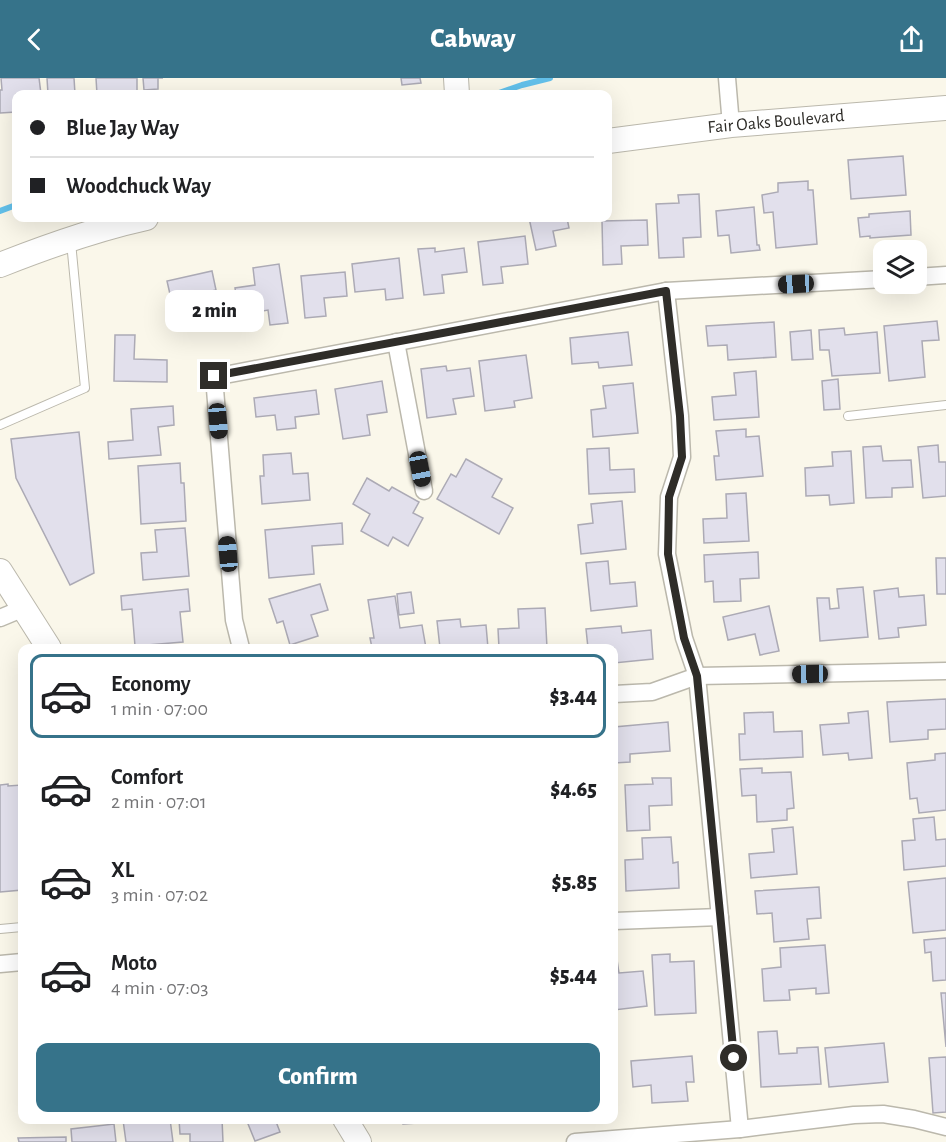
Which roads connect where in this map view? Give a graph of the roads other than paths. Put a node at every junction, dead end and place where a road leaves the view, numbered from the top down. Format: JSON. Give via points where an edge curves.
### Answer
{"nodes":[{"id":1,"x":727,"y":78,"type":"edge"},
{"id":2,"x":946,"y":108,"type":"edge"},
{"id":3,"x":731,"y":125,"type":"junction"},
{"id":4,"x":612,"y":140,"type":"edge"},
{"id":5,"x":126,"y":222,"type":"edge"},
{"id":6,"x":70,"y":239,"type":"junction"},
{"id":7,"x":0,"y":265,"type":"edge"},
{"id":8,"x":946,"y":275,"type":"edge"},
{"id":9,"x":927,"y":276,"type":"edge"},
{"id":10,"x":873,"y":280,"type":"edge"},
{"id":11,"x":666,"y":291,"type":"junction"},
{"id":12,"x":396,"y":342,"type":"junction"},
{"id":13,"x":946,"y":405,"type":"edge"},
{"id":14,"x":848,"y":416,"type":"dead end"},
{"id":15,"x":0,"y":425,"type":"edge"},
{"id":16,"x":424,"y":491,"type":"dead end"},
{"id":17,"x":0,"y":571,"type":"edge"},
{"id":18,"x":24,"y":608,"type":"junction"},
{"id":19,"x":0,"y":618,"type":"edge"},
{"id":20,"x":46,"y":644,"type":"edge"},
{"id":21,"x":240,"y":644,"type":"edge"},
{"id":22,"x":946,"y":671,"type":"edge"},
{"id":23,"x":697,"y":676,"type":"junction"},
{"id":24,"x":618,"y":694,"type":"edge"},
{"id":25,"x":720,"y":917,"type":"junction"},
{"id":26,"x":618,"y":921,"type":"edge"},
{"id":27,"x":18,"y":927,"type":"edge"},
{"id":28,"x":0,"y":929,"type":"edge"},
{"id":29,"x":18,"y":962,"type":"edge"},
{"id":30,"x":0,"y":964,"type":"edge"},
{"id":31,"x":348,"y":1124,"type":"edge"},
{"id":32,"x":946,"y":1127,"type":"edge"},
{"id":33,"x":740,"y":1129,"type":"junction"},
{"id":34,"x":359,"y":1142,"type":"edge"},
{"id":35,"x":575,"y":1142,"type":"edge"}],
"edges":[{"from":1,"to":3,"type":"street"},
{"from":2,"to":3,"type":"main road","name":"Fair Oaks Boulevard"},
{"from":3,"to":4,"type":"main road","name":"Fair Oaks Boulevard"},
{"from":5,"to":6,"type":"main road"},
{"from":6,"to":7,"type":"main road"},
{"from":6,"to":15,"type":"lane","via":[[85,388]]},
{"from":8,"to":9,"type":"street"},
{"from":10,"to":11,"type":"street"},
{"from":11,"to":12,"type":"street"},
{"from":11,"to":23,"type":"street","via":[[682,457],[669,497],[668,554],[684,638]]},
{"from":12,"to":16,"type":"street"},
{"from":12,"to":21,"type":"street","via":[[214,376],[234,620]]},
{"from":13,"to":14,"type":"lane"},
{"from":17,"to":18,"type":"main road"},
{"from":18,"to":19,"type":"street"},
{"from":18,"to":20,"type":"main road"},
{"from":22,"to":23,"type":"street"},
{"from":23,"to":24,"type":"street","via":[[652,692]]},
{"from":23,"to":25,"type":"street"},
{"from":25,"to":26,"type":"street"},
{"from":25,"to":33,"type":"street"},
{"from":27,"to":28,"type":"lane"},
{"from":29,"to":30,"type":"street"},
{"from":31,"to":34,"type":"main road"},
{"from":32,"to":33,"type":"street","via":[[883,1114]]},
{"from":33,"to":35,"type":"street"}]}
